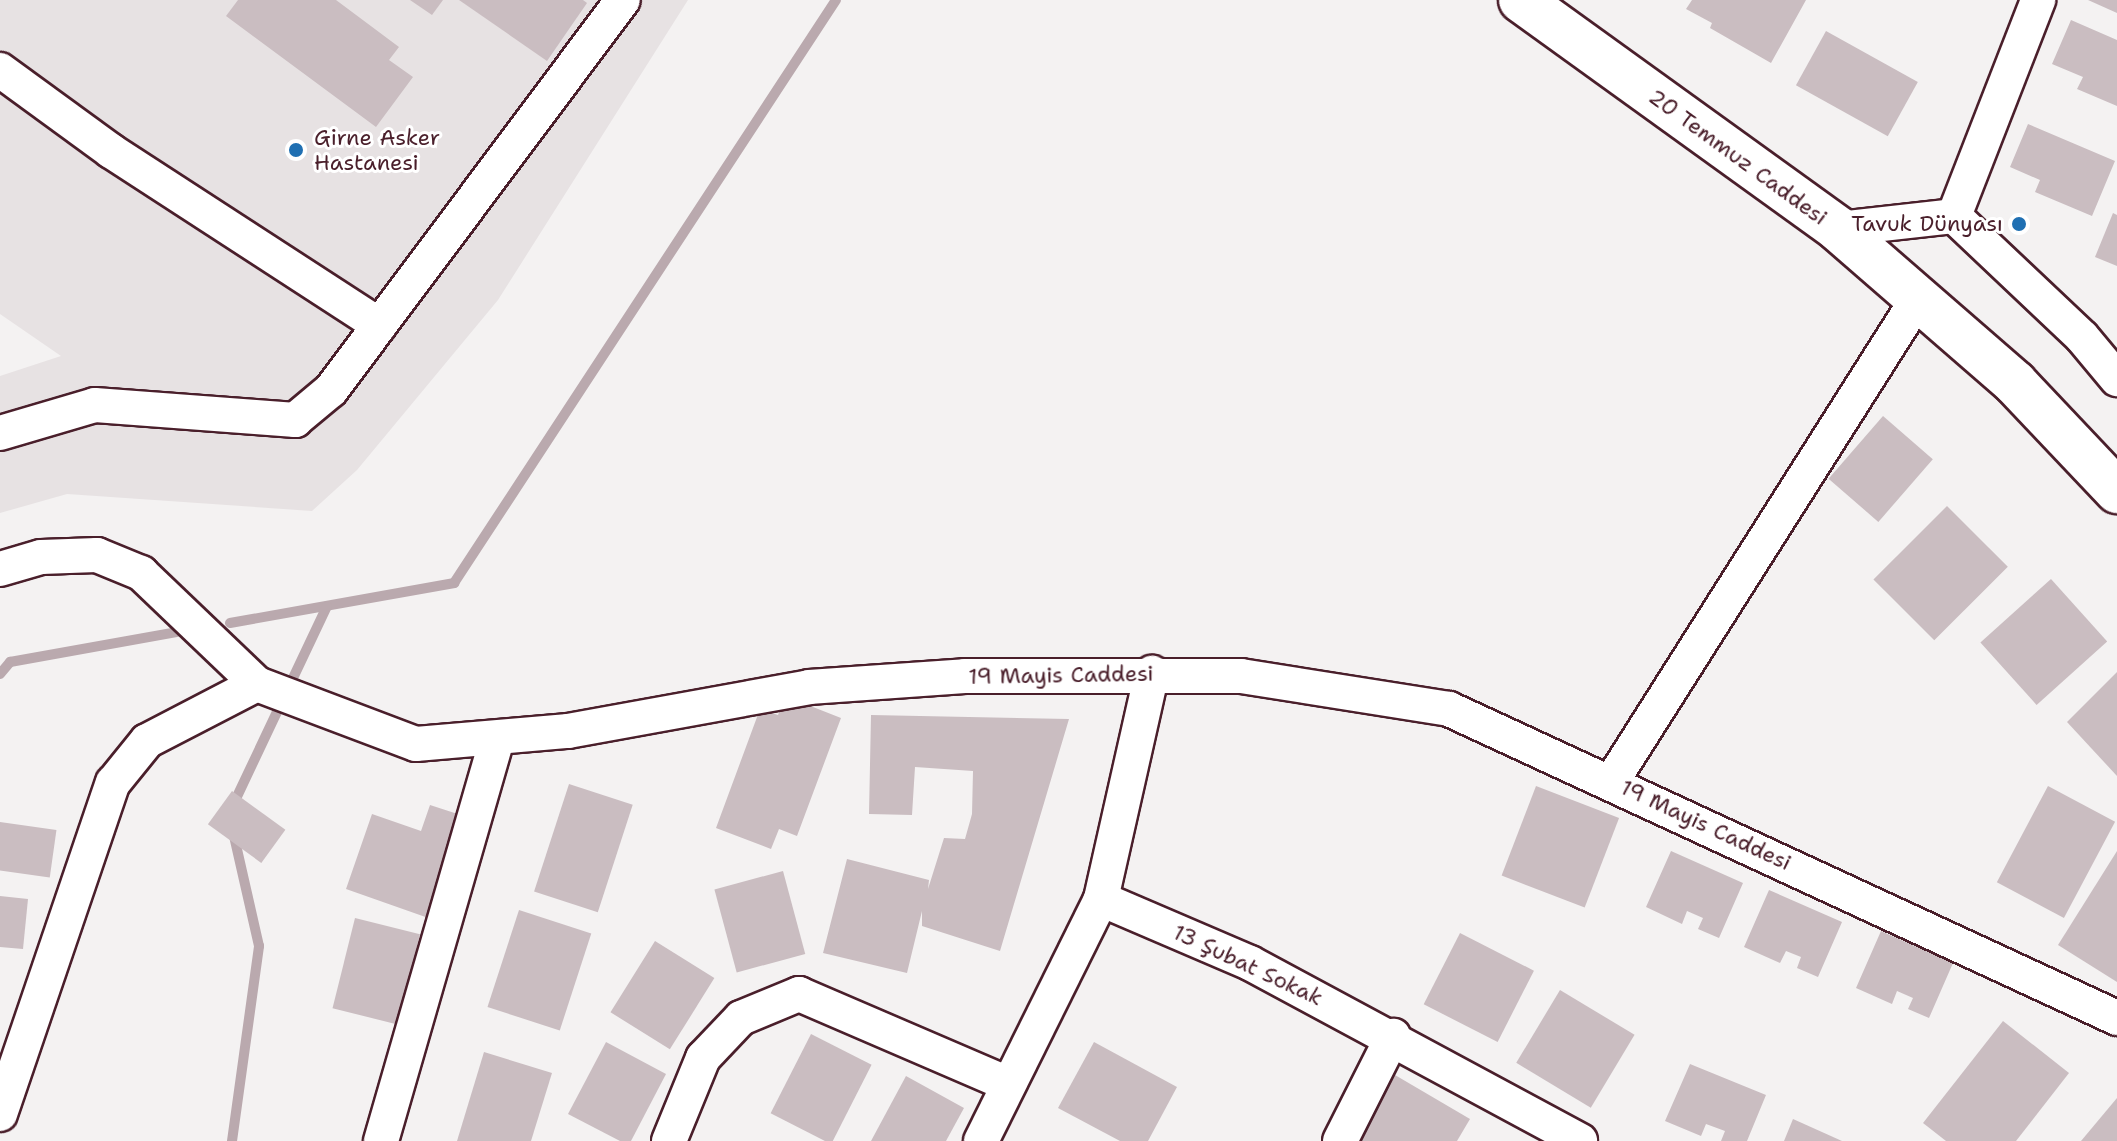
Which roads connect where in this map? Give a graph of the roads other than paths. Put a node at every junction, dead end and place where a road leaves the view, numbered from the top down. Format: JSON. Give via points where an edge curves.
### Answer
{"nodes":[{"id":1,"x":623,"y":0,"type":"edge"},
{"id":2,"x":1521,"y":0,"type":"edge"},
{"id":3,"x":2038,"y":0,"type":"edge"},
{"id":4,"x":0,"y":70,"type":"edge"},
{"id":5,"x":1954,"y":216,"type":"junction"},
{"id":6,"x":1838,"y":229,"type":"junction"},
{"id":7,"x":1917,"y":300,"type":"junction"},
{"id":8,"x":379,"y":325,"type":"junction"},
{"id":9,"x":2117,"y":379,"type":"edge"},
{"id":10,"x":0,"y":433,"type":"edge"},
{"id":11,"x":2117,"y":491,"type":"edge"},
{"id":12,"x":0,"y":569,"type":"edge"},
{"id":13,"x":1152,"y":673,"type":"junction"},
{"id":14,"x":257,"y":684,"type":"junction"},
{"id":15,"x":497,"y":739,"type":"junction"},
{"id":16,"x":1612,"y":781,"type":"junction"},
{"id":17,"x":1101,"y":899,"type":"junction"},
{"id":18,"x":2117,"y":1018,"type":"edge"},
{"id":19,"x":1393,"y":1036,"type":"junction"},
{"id":20,"x":1008,"y":1084,"type":"junction"},
{"id":21,"x":0,"y":1114,"type":"edge"},
{"id":22,"x":381,"y":1141,"type":"edge"},
{"id":23,"x":669,"y":1141,"type":"edge"},
{"id":24,"x":981,"y":1141,"type":"edge"},
{"id":25,"x":1340,"y":1141,"type":"edge"},
{"id":26,"x":1580,"y":1141,"type":"edge"}],
"edges":[{"from":1,"to":8,"type":"street"},
{"from":2,"to":6,"type":"main road","name":"20 Temmuz Caddesi"},
{"from":3,"to":5,"type":"street"},
{"from":4,"to":8,"type":"street","via":[[111,151]]},
{"from":5,"to":6,"type":"street"},
{"from":5,"to":9,"type":"street","via":[[2082,337]]},
{"from":6,"to":7,"type":"main road","name":"20 Temmuz Caddesi"},
{"from":7,"to":11,"type":"main road","name":"20 Temmuz Caddesi","via":[[2015,383]]},
{"from":7,"to":16,"type":"street"},
{"from":8,"to":10,"type":"street","via":[[331,390],[295,420],[95,405]]},
{"from":12,"to":14,"type":"street","name":"19 Mayis Caddesi","via":[[41,557],[97,555],[141,573]]},
{"from":13,"to":15,"type":"street","name":"19 Mayis Caddesi","via":[[965,676],[809,687]]},
{"from":13,"to":16,"type":"street","name":"19 Mayis Caddesi","via":[[1308,684],[1449,709]]},
{"from":13,"to":17,"type":"street"},
{"from":14,"to":15,"type":"street","name":"19 Mayis Caddesi","via":[[416,744]]},
{"from":14,"to":21,"type":"street","via":[[147,741],[113,783]]},
{"from":15,"to":22,"type":"street"},
{"from":16,"to":18,"type":"street","name":"19 Mayis Caddesi"},
{"from":17,"to":19,"type":"street","name":"13 Şubat Sokak","via":[[1250,963]]},
{"from":17,"to":20,"type":"street"},
{"from":19,"to":25,"type":"street"},
{"from":19,"to":26,"type":"street","name":"13 Şubat Sokak"},
{"from":20,"to":23,"type":"street","via":[[799,994],[741,1018],[703,1058]]},
{"from":20,"to":24,"type":"street"}]}
